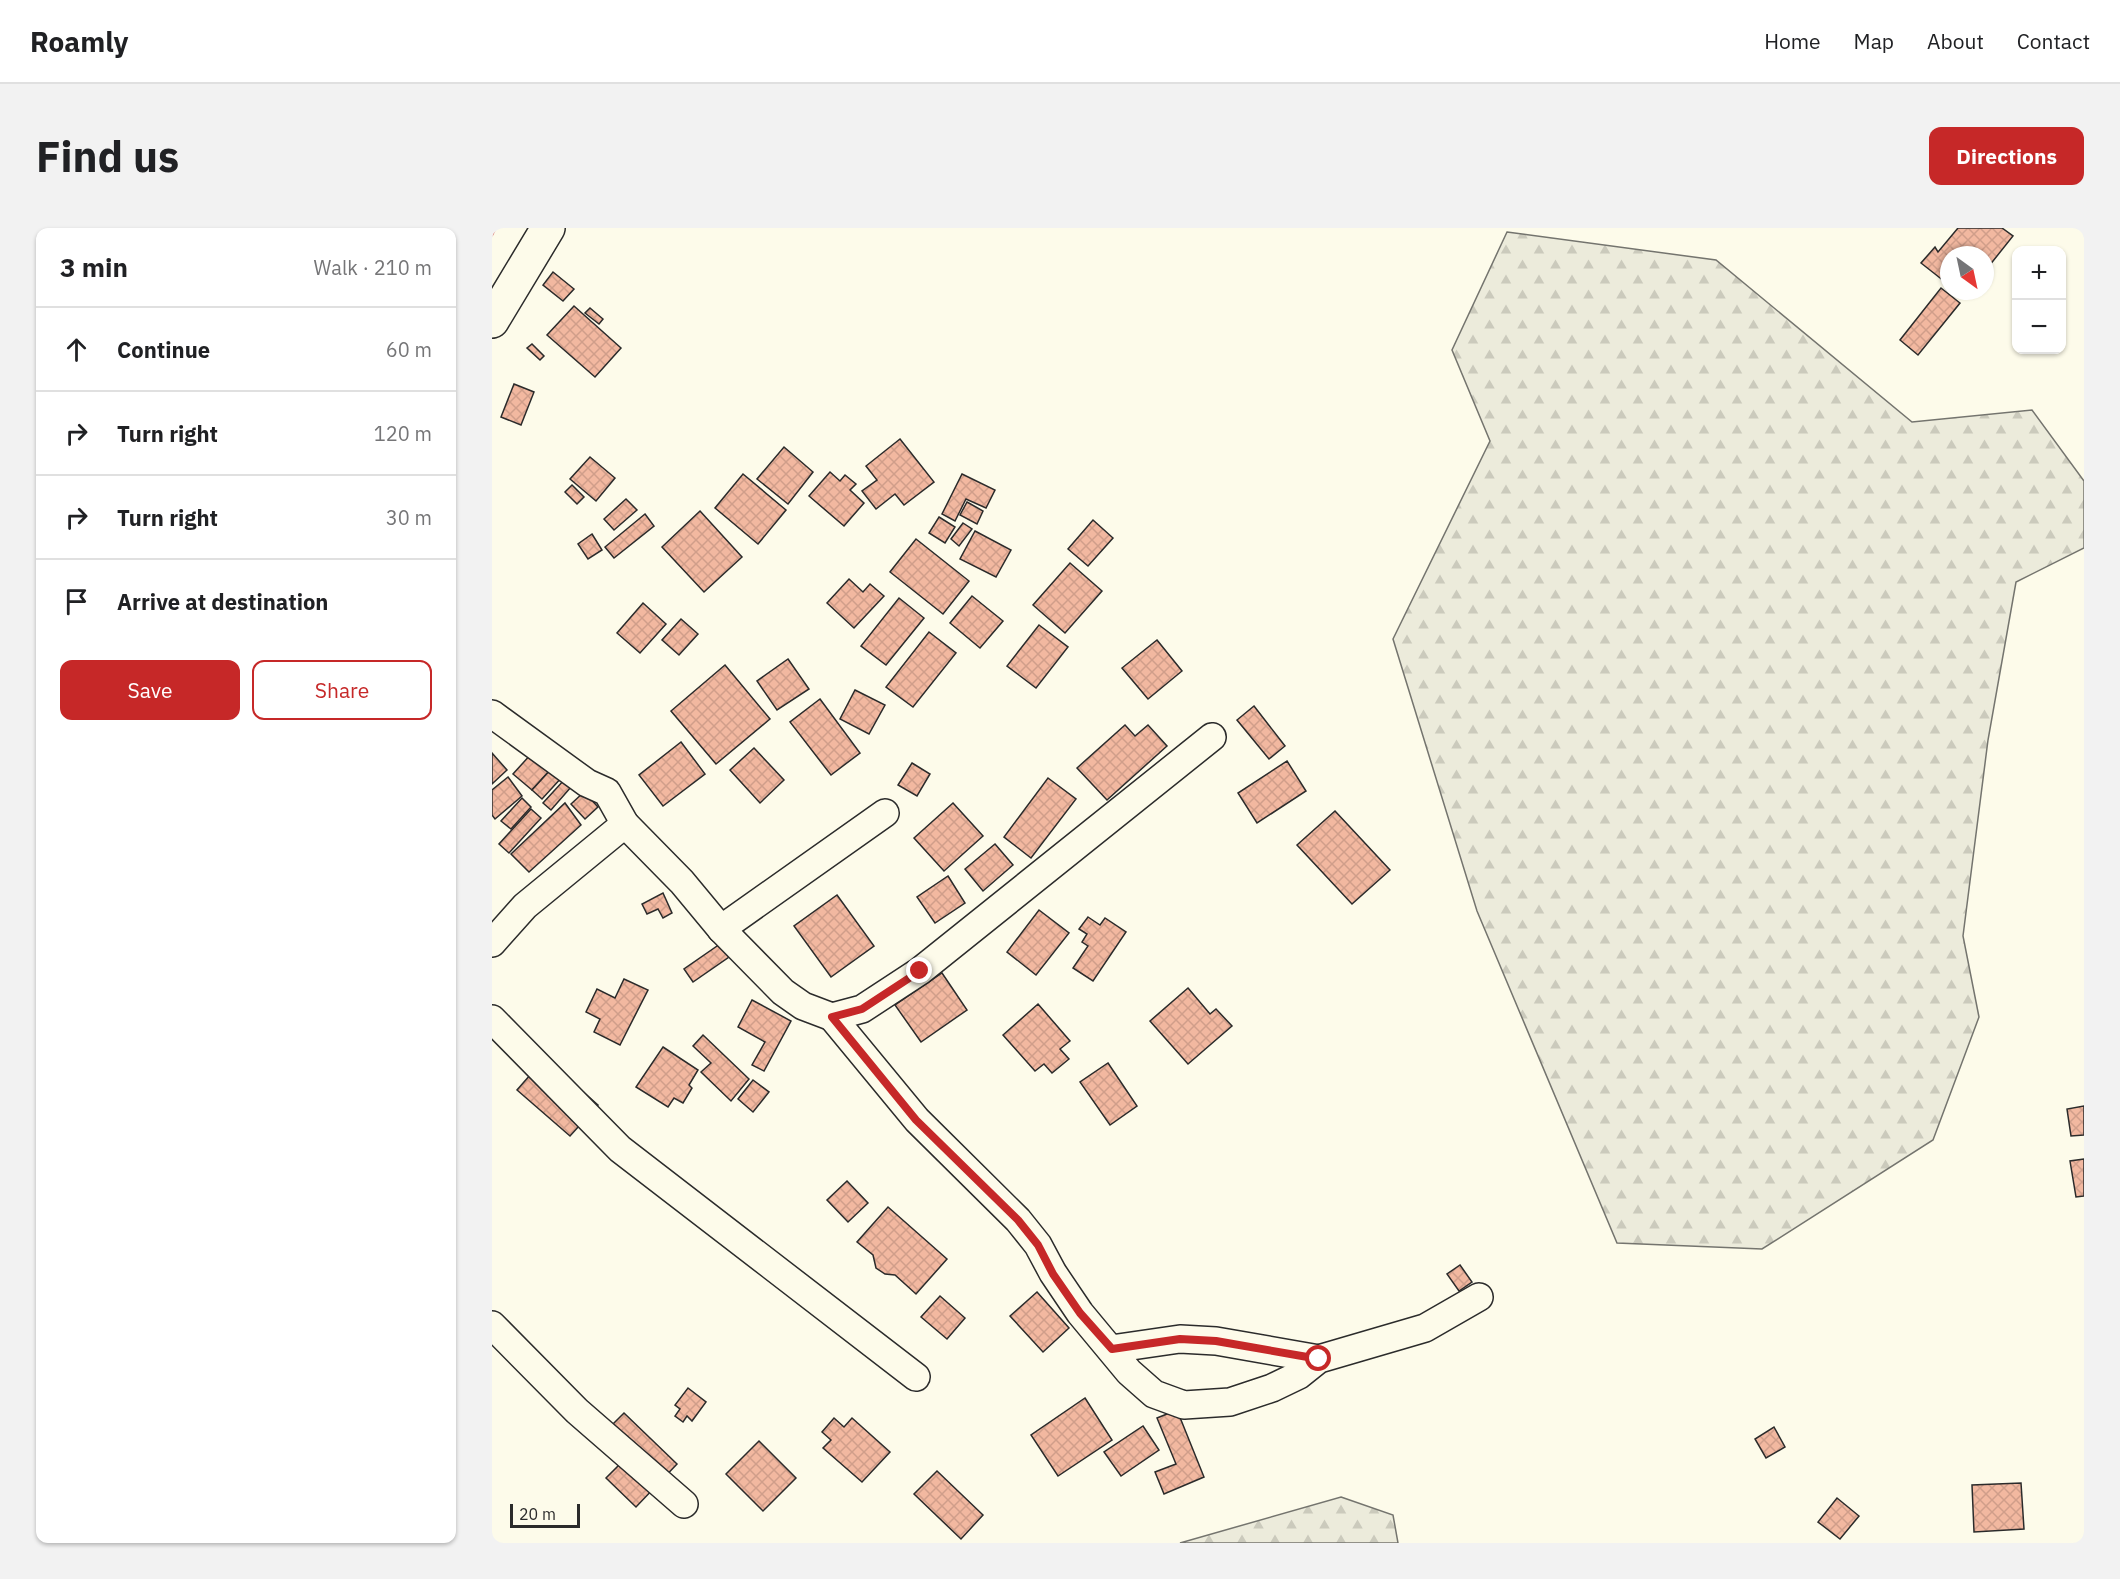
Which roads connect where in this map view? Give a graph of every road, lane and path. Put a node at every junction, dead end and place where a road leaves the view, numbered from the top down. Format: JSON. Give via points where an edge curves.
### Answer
{"nodes":[{"id":1,"x":549,"y":228,"type":"edge"},
{"id":2,"x":492,"y":321,"type":"edge"},
{"id":3,"x":492,"y":714,"type":"edge"},
{"id":4,"x":1212,"y":737,"type":"dead end"},
{"id":5,"x":885,"y":813,"type":"dead end"},
{"id":6,"x":626,"y":824,"type":"junction"},
{"id":7,"x":721,"y":929,"type":"junction"},
{"id":8,"x":492,"y":943,"type":"edge"},
{"id":9,"x":832,"y":1017,"type":"junction"},
{"id":10,"x":492,"y":1019,"type":"edge"},
{"id":11,"x":1479,"y":1297,"type":"dead end"},
{"id":12,"x":492,"y":1325,"type":"edge"},
{"id":13,"x":1112,"y":1349,"type":"junction"},
{"id":14,"x":1319,"y":1359,"type":"junction"},
{"id":15,"x":916,"y":1377,"type":"dead end"},
{"id":16,"x":684,"y":1504,"type":"dead end"}],
"edges":[{"from":1,"to":2,"type":"main road"},
{"from":3,"to":6,"type":"street","via":[[587,783],[607,792]]},
{"from":4,"to":9,"type":"street","via":[[920,971],[862,1009]]},
{"from":5,"to":7,"type":"street"},
{"from":6,"to":7,"type":"street"},
{"from":6,"to":8,"type":"street","via":[[525,906]]},
{"from":7,"to":9,"type":"street","via":[[783,992],[803,1006]]},
{"from":9,"to":13,"type":"street","via":[[916,1120],[1018,1220],[1080,1313]]},
{"from":10,"to":15,"type":"street","via":[[620,1149]]},
{"from":11,"to":14,"type":"street","via":[[1425,1328]]},
{"from":12,"to":16,"type":"street","via":[[577,1411]]},
{"from":13,"to":14,"type":"street","via":[[1180,1339],[1216,1341]]},
{"from":13,"to":14,"type":"street","via":[[1129,1372],[1154,1394],[1184,1405],[1230,1402],[1272,1388],[1299,1376]]}]}
